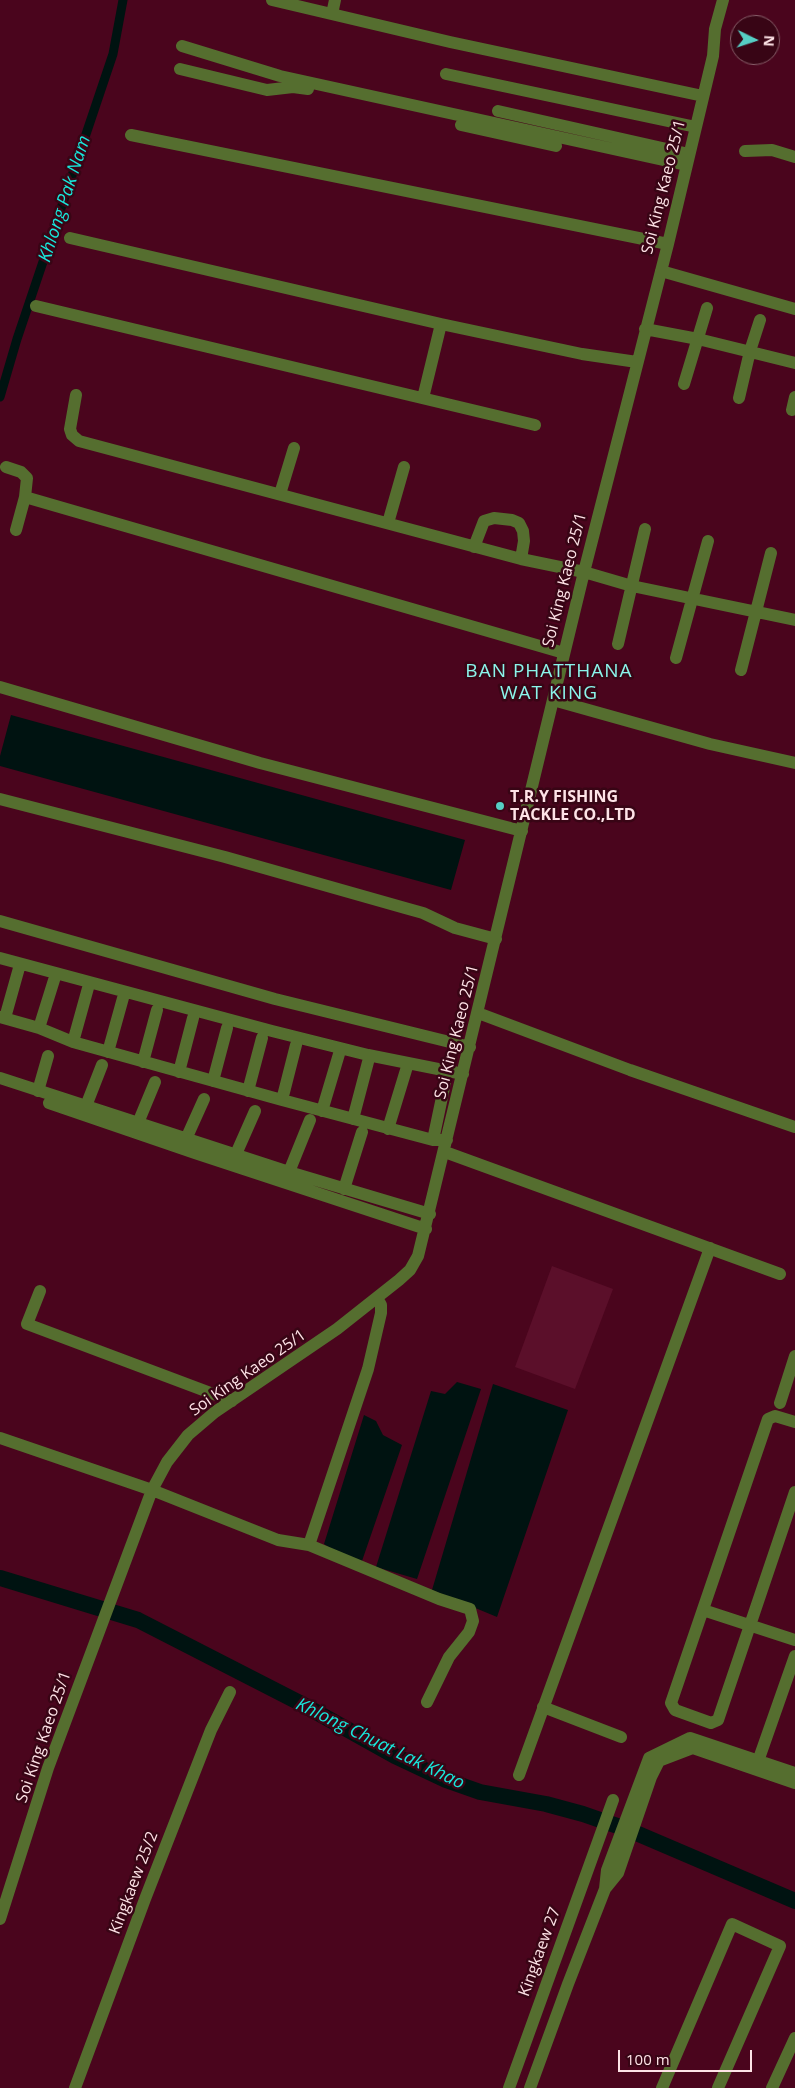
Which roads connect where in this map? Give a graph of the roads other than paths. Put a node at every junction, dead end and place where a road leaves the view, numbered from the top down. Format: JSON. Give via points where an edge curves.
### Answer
{"nodes":[{"id":1,"x":272,"y":0,"type":"edge"},
{"id":2,"x":335,"y":0,"type":"edge"},
{"id":3,"x":723,"y":0,"type":"edge"},
{"id":4,"x":332,"y":14,"type":"junction"},
{"id":5,"x":182,"y":46,"type":"dead end"},
{"id":6,"x":180,"y":69,"type":"dead end"},
{"id":7,"x":446,"y":74,"type":"dead end"},
{"id":8,"x":703,"y":96,"type":"junction"},
{"id":9,"x":498,"y":111,"type":"dead end"},
{"id":10,"x":696,"y":127,"type":"junction"},
{"id":11,"x":131,"y":135,"type":"dead end"},
{"id":12,"x":745,"y":151,"type":"dead end"},
{"id":13,"x":795,"y":157,"type":"edge"},
{"id":14,"x":687,"y":164,"type":"junction"},
{"id":15,"x":70,"y":238,"type":"dead end"},
{"id":16,"x":668,"y":244,"type":"junction"},
{"id":17,"x":661,"y":271,"type":"junction"},
{"id":18,"x":36,"y":306,"type":"dead end"},
{"id":19,"x":707,"y":308,"type":"dead end"},
{"id":20,"x":795,"y":309,"type":"edge"},
{"id":21,"x":760,"y":320,"type":"dead end"},
{"id":22,"x":441,"y":324,"type":"junction"},
{"id":23,"x":645,"y":329,"type":"junction"},
{"id":24,"x":698,"y":339,"type":"junction"},
{"id":25,"x":750,"y":351,"type":"junction"},
{"id":26,"x":636,"y":362,"type":"junction"},
{"id":27,"x":795,"y":363,"type":"edge"},
{"id":28,"x":684,"y":384,"type":"dead end"},
{"id":29,"x":76,"y":395,"type":"dead end"},
{"id":30,"x":422,"y":398,"type":"junction"},
{"id":31,"x":739,"y":398,"type":"dead end"},
{"id":32,"x":535,"y":425,"type":"dead end"},
{"id":33,"x":294,"y":448,"type":"dead end"},
{"id":34,"x":6,"y":467,"type":"dead end"},
{"id":35,"x":404,"y":467,"type":"dead end"},
{"id":36,"x":280,"y":494,"type":"junction"},
{"id":37,"x":25,"y":497,"type":"junction"},
{"id":38,"x":388,"y":523,"type":"junction"},
{"id":39,"x":645,"y":529,"type":"dead end"},
{"id":40,"x":16,"y":530,"type":"dead end"},
{"id":41,"x":708,"y":541,"type":"dead end"},
{"id":42,"x":474,"y":547,"type":"junction"},
{"id":43,"x":771,"y":553,"type":"dead end"},
{"id":44,"x":521,"y":559,"type":"junction"},
{"id":45,"x":584,"y":572,"type":"junction"},
{"id":46,"x":632,"y":586,"type":"junction"},
{"id":47,"x":692,"y":599,"type":"junction"},
{"id":48,"x":757,"y":612,"type":"junction"},
{"id":49,"x":795,"y":620,"type":"edge"},
{"id":50,"x":618,"y":644,"type":"dead end"},
{"id":51,"x":564,"y":653,"type":"junction"},
{"id":52,"x":676,"y":658,"type":"dead end"},
{"id":53,"x":742,"y":670,"type":"dead end"},
{"id":54,"x":0,"y":687,"type":"edge"},
{"id":55,"x":553,"y":700,"type":"junction"},
{"id":56,"x":795,"y":763,"type":"edge"},
{"id":57,"x":0,"y":799,"type":"edge"},
{"id":58,"x":522,"y":830,"type":"junction"},
{"id":59,"x":0,"y":921,"type":"edge"},
{"id":60,"x":496,"y":939,"type":"junction"},
{"id":61,"x":0,"y":958,"type":"edge"},
{"id":62,"x":19,"y":968,"type":"dead end"},
{"id":63,"x":54,"y":980,"type":"dead end"},
{"id":64,"x":88,"y":988,"type":"dead end"},
{"id":65,"x":123,"y":998,"type":"dead end"},
{"id":66,"x":157,"y":1010,"type":"dead end"},
{"id":67,"x":478,"y":1013,"type":"junction"},
{"id":68,"x":2,"y":1018,"type":"edge"},
{"id":69,"x":193,"y":1018,"type":"dead end"},
{"id":70,"x":39,"y":1028,"type":"junction"},
{"id":71,"x":227,"y":1028,"type":"dead end"},
{"id":72,"x":262,"y":1038,"type":"dead end"},
{"id":73,"x":73,"y":1042,"type":"junction"},
{"id":74,"x":296,"y":1045,"type":"dead end"},
{"id":75,"x":470,"y":1047,"type":"junction"},
{"id":76,"x":108,"y":1052,"type":"junction"},
{"id":77,"x":339,"y":1054,"type":"dead end"},
{"id":78,"x":48,"y":1056,"type":"dead end"},
{"id":79,"x":143,"y":1062,"type":"junction"},
{"id":80,"x":368,"y":1062,"type":"dead end"},
{"id":81,"x":102,"y":1066,"type":"dead end"},
{"id":82,"x":406,"y":1070,"type":"dead end"},
{"id":83,"x":179,"y":1072,"type":"junction"},
{"id":84,"x":463,"y":1074,"type":"junction"},
{"id":85,"x":0,"y":1078,"type":"edge"},
{"id":86,"x":213,"y":1081,"type":"junction"},
{"id":87,"x":155,"y":1082,"type":"dead end"},
{"id":88,"x":445,"y":1083,"type":"dead end"},
{"id":89,"x":0,"y":1085,"type":"edge"},
{"id":90,"x":38,"y":1091,"type":"junction"},
{"id":91,"x":248,"y":1091,"type":"junction"},
{"id":92,"x":204,"y":1099,"type":"dead end"},
{"id":93,"x":282,"y":1100,"type":"junction"},
{"id":94,"x":86,"y":1106,"type":"junction"},
{"id":95,"x":255,"y":1111,"type":"dead end"},
{"id":96,"x":322,"y":1111,"type":"junction"},
{"id":97,"x":352,"y":1119,"type":"junction"},
{"id":98,"x":310,"y":1120,"type":"dead end"},
{"id":99,"x":138,"y":1123,"type":"junction"},
{"id":100,"x":795,"y":1127,"type":"edge"},
{"id":101,"x":388,"y":1129,"type":"junction"},
{"id":102,"x":362,"y":1132,"type":"dead end"},
{"id":103,"x":186,"y":1139,"type":"junction"},
{"id":104,"x":432,"y":1140,"type":"junction"},
{"id":105,"x":446,"y":1146,"type":"junction"},
{"id":106,"x":236,"y":1154,"type":"junction"},
{"id":107,"x":289,"y":1172,"type":"junction"},
{"id":108,"x":344,"y":1189,"type":"junction"},
{"id":109,"x":430,"y":1214,"type":"junction"},
{"id":110,"x":426,"y":1230,"type":"junction"},
{"id":111,"x":710,"y":1248,"type":"junction"},
{"id":112,"x":780,"y":1274,"type":"dead end"},
{"id":113,"x":40,"y":1291,"type":"dead end"},
{"id":114,"x":377,"y":1298,"type":"junction"},
{"id":115,"x":794,"y":1364,"type":"edge"},
{"id":116,"x":232,"y":1401,"type":"junction"},
{"id":117,"x":780,"y":1403,"type":"dead end"},
{"id":118,"x":795,"y":1422,"type":"edge"},
{"id":119,"x":0,"y":1438,"type":"edge"},
{"id":120,"x":152,"y":1490,"type":"junction"},
{"id":121,"x":795,"y":1492,"type":"edge"},
{"id":122,"x":309,"y":1545,"type":"junction"},
{"id":123,"x":703,"y":1610,"type":"junction"},
{"id":124,"x":750,"y":1626,"type":"junction"},
{"id":125,"x":795,"y":1640,"type":"edge"},
{"id":126,"x":795,"y":1656,"type":"edge"},
{"id":127,"x":230,"y":1692,"type":"dead end"},
{"id":128,"x":428,"y":1702,"type":"dead end"},
{"id":129,"x":543,"y":1707,"type":"junction"},
{"id":130,"x":620,"y":1737,"type":"dead end"},
{"id":131,"x":756,"y":1764,"type":"junction"},
{"id":132,"x":795,"y":1773,"type":"edge"},
{"id":133,"x":519,"y":1774,"type":"dead end"},
{"id":134,"x":795,"y":1783,"type":"edge"},
{"id":135,"x":612,"y":1803,"type":"dead end"},
{"id":136,"x":0,"y":1919,"type":"edge"},
{"id":137,"x":795,"y":2038,"type":"edge"},
{"id":138,"x":75,"y":2088,"type":"edge"},
{"id":139,"x":509,"y":2088,"type":"edge"},
{"id":140,"x":530,"y":2088,"type":"edge"},
{"id":141,"x":662,"y":2088,"type":"edge"},
{"id":142,"x":718,"y":2088,"type":"edge"},
{"id":143,"x":772,"y":2088,"type":"edge"}],
"edges":[{"from":1,"to":4,"type":"street"},
{"from":2,"to":4,"type":"street"},
{"from":3,"to":8,"type":"street","name":"Soi King Kaeo 25/1"},
{"from":4,"to":8,"type":"street"},
{"from":5,"to":14,"type":"street","via":[[280,76]]},
{"from":6,"to":14,"type":"street","via":[[267,90],[303,88],[503,135]]},
{"from":7,"to":10,"type":"street"},
{"from":8,"to":10,"type":"street","name":"Soi King Kaeo 25/1"},
{"from":9,"to":14,"type":"street"},
{"from":10,"to":14,"type":"street","name":"Soi King Kaeo 25/1"},
{"from":11,"to":16,"type":"street"},
{"from":12,"to":13,"type":"street","via":[[772,150]]},
{"from":14,"to":16,"type":"street","name":"Soi King Kaeo 25/1"},
{"from":15,"to":22,"type":"street"},
{"from":16,"to":17,"type":"street","name":"Soi King Kaeo 25/1"},
{"from":17,"to":20,"type":"street"},
{"from":17,"to":23,"type":"street","name":"Soi King Kaeo 25/1"},
{"from":18,"to":30,"type":"street"},
{"from":19,"to":24,"type":"street"},
{"from":21,"to":25,"type":"street"},
{"from":22,"to":26,"type":"street"},
{"from":22,"to":30,"type":"street"},
{"from":23,"to":24,"type":"street"},
{"from":23,"to":26,"type":"street","name":"Soi King Kaeo 25/1"},
{"from":24,"to":25,"type":"street"},
{"from":24,"to":28,"type":"street"},
{"from":25,"to":27,"type":"street"},
{"from":25,"to":31,"type":"street"},
{"from":26,"to":45,"type":"street","name":"Soi King Kaeo 25/1"},
{"from":29,"to":36,"type":"street","via":[[70,429],[72,436],[79,441]]},
{"from":30,"to":32,"type":"street"},
{"from":33,"to":36,"type":"street"},
{"from":34,"to":37,"type":"street","via":[[24,474],[27,482]]},
{"from":35,"to":38,"type":"street"},
{"from":36,"to":38,"type":"street"},
{"from":37,"to":40,"type":"street"},
{"from":37,"to":51,"type":"street"},
{"from":38,"to":42,"type":"street"},
{"from":39,"to":46,"type":"street"},
{"from":41,"to":47,"type":"street"},
{"from":42,"to":44,"type":"street"},
{"from":42,"to":44,"type":"street","via":[[484,521],[494,518],[512,520],[519,523],[523,531]]},
{"from":43,"to":48,"type":"street"},
{"from":44,"to":45,"type":"street"},
{"from":45,"to":46,"type":"street"},
{"from":45,"to":51,"type":"street","name":"Soi King Kaeo 25/1"},
{"from":46,"to":47,"type":"street"},
{"from":46,"to":50,"type":"street"},
{"from":47,"to":48,"type":"street"},
{"from":47,"to":52,"type":"street"},
{"from":48,"to":49,"type":"street"},
{"from":48,"to":53,"type":"street"},
{"from":51,"to":55,"type":"street","name":"Soi King Kaeo 25/1"},
{"from":54,"to":58,"type":"street","via":[[260,763]]},
{"from":55,"to":56,"type":"street","via":[[710,744]]},
{"from":55,"to":58,"type":"street","name":"Soi King Kaeo 25/1"},
{"from":57,"to":60,"type":"street","via":[[396,905],[455,928]]},
{"from":58,"to":60,"type":"street","name":"Soi King Kaeo 25/1"},
{"from":59,"to":75,"type":"street","via":[[275,998]]},
{"from":60,"to":67,"type":"street","name":"Soi King Kaeo 25/1"},
{"from":61,"to":84,"type":"street","via":[[272,1031]]},
{"from":62,"to":68,"type":"street"},
{"from":63,"to":70,"type":"street"},
{"from":64,"to":73,"type":"street"},
{"from":65,"to":76,"type":"street"},
{"from":66,"to":79,"type":"street"},
{"from":67,"to":75,"type":"street","name":"Soi King Kaeo 25/1"},
{"from":67,"to":100,"type":"street"},
{"from":68,"to":70,"type":"street"},
{"from":69,"to":83,"type":"street"},
{"from":70,"to":73,"type":"street"},
{"from":71,"to":86,"type":"street"},
{"from":72,"to":91,"type":"street"},
{"from":73,"to":76,"type":"street"},
{"from":74,"to":93,"type":"street"},
{"from":75,"to":84,"type":"street","name":"Soi King Kaeo 25/1"},
{"from":76,"to":79,"type":"street"},
{"from":77,"to":96,"type":"street"},
{"from":78,"to":90,"type":"street"},
{"from":79,"to":83,"type":"street"},
{"from":80,"to":97,"type":"street"},
{"from":81,"to":94,"type":"street"},
{"from":82,"to":101,"type":"street"},
{"from":83,"to":86,"type":"street"},
{"from":84,"to":105,"type":"street","name":"Soi King Kaeo 25/1"},
{"from":85,"to":90,"type":"street"},
{"from":86,"to":91,"type":"street"},
{"from":87,"to":99,"type":"street"},
{"from":88,"to":104,"type":"street"},
{"from":89,"to":110,"type":"street"},
{"from":90,"to":94,"type":"street"},
{"from":91,"to":93,"type":"street"},
{"from":92,"to":103,"type":"street"},
{"from":93,"to":96,"type":"street"},
{"from":94,"to":99,"type":"street"},
{"from":95,"to":106,"type":"street"},
{"from":96,"to":97,"type":"street"},
{"from":97,"to":101,"type":"street"},
{"from":98,"to":107,"type":"street"},
{"from":99,"to":103,"type":"street"},
{"from":101,"to":104,"type":"street"},
{"from":102,"to":108,"type":"street"},
{"from":103,"to":106,"type":"street"},
{"from":104,"to":105,"type":"street"},
{"from":105,"to":109,"type":"street","name":"Soi King Kaeo 25/1"},
{"from":105,"to":111,"type":"street"},
{"from":106,"to":107,"type":"street"},
{"from":107,"to":108,"type":"street"},
{"from":108,"to":109,"type":"street"},
{"from":109,"to":110,"type":"street","name":"Soi King Kaeo 25/1"},
{"from":110,"to":114,"type":"street","name":"Soi King Kaeo 25/1","via":[[410,1270]]},
{"from":111,"to":112,"type":"street"},
{"from":111,"to":129,"type":"street"},
{"from":113,"to":116,"type":"street","via":[[27,1324]]},
{"from":114,"to":116,"type":"street","name":"Soi King Kaeo 25/1","via":[[307,1351]]},
{"from":114,"to":122,"type":"street","via":[[381,1313],[368,1369]]},
{"from":115,"to":117,"type":"street"},
{"from":116,"to":120,"type":"street","name":"Soi King Kaeo 25/1","via":[[188,1435]]},
{"from":118,"to":123,"type":"street","via":[[775,1416],[768,1419]]},
{"from":119,"to":120,"type":"street"},
{"from":120,"to":122,"type":"street","via":[[278,1540]]},
{"from":120,"to":136,"type":"street","name":"Soi King Kaeo 25/1","via":[[48,1768]]},
{"from":121,"to":124,"type":"street"},
{"from":122,"to":128,"type":"street","via":[[470,1609],[473,1621],[469,1632],[448,1657]]},
{"from":123,"to":124,"type":"street"},
{"from":123,"to":124,"type":"street","via":[[671,1703],[675,1710],[711,1723],[718,1720]]},
{"from":124,"to":125,"type":"street"},
{"from":126,"to":131,"type":"street"},
{"from":127,"to":138,"type":"street","name":"Kingkaew 25/2","via":[[211,1730]]},
{"from":129,"to":130,"type":"street"},
{"from":129,"to":133,"type":"street"},
{"from":131,"to":132,"type":"street"},
{"from":131,"to":134,"type":"street"},
{"from":131,"to":140,"type":"street","via":[[690,1738],[654,1754],[646,1763],[647,1775],[624,1838],[618,1873],[605,1890]]},
{"from":135,"to":139,"type":"street","name":"Kingkaew 27"},
{"from":137,"to":143,"type":"street"},
{"from":141,"to":142,"type":"street","via":[[732,1924],[780,1946]]}]}
